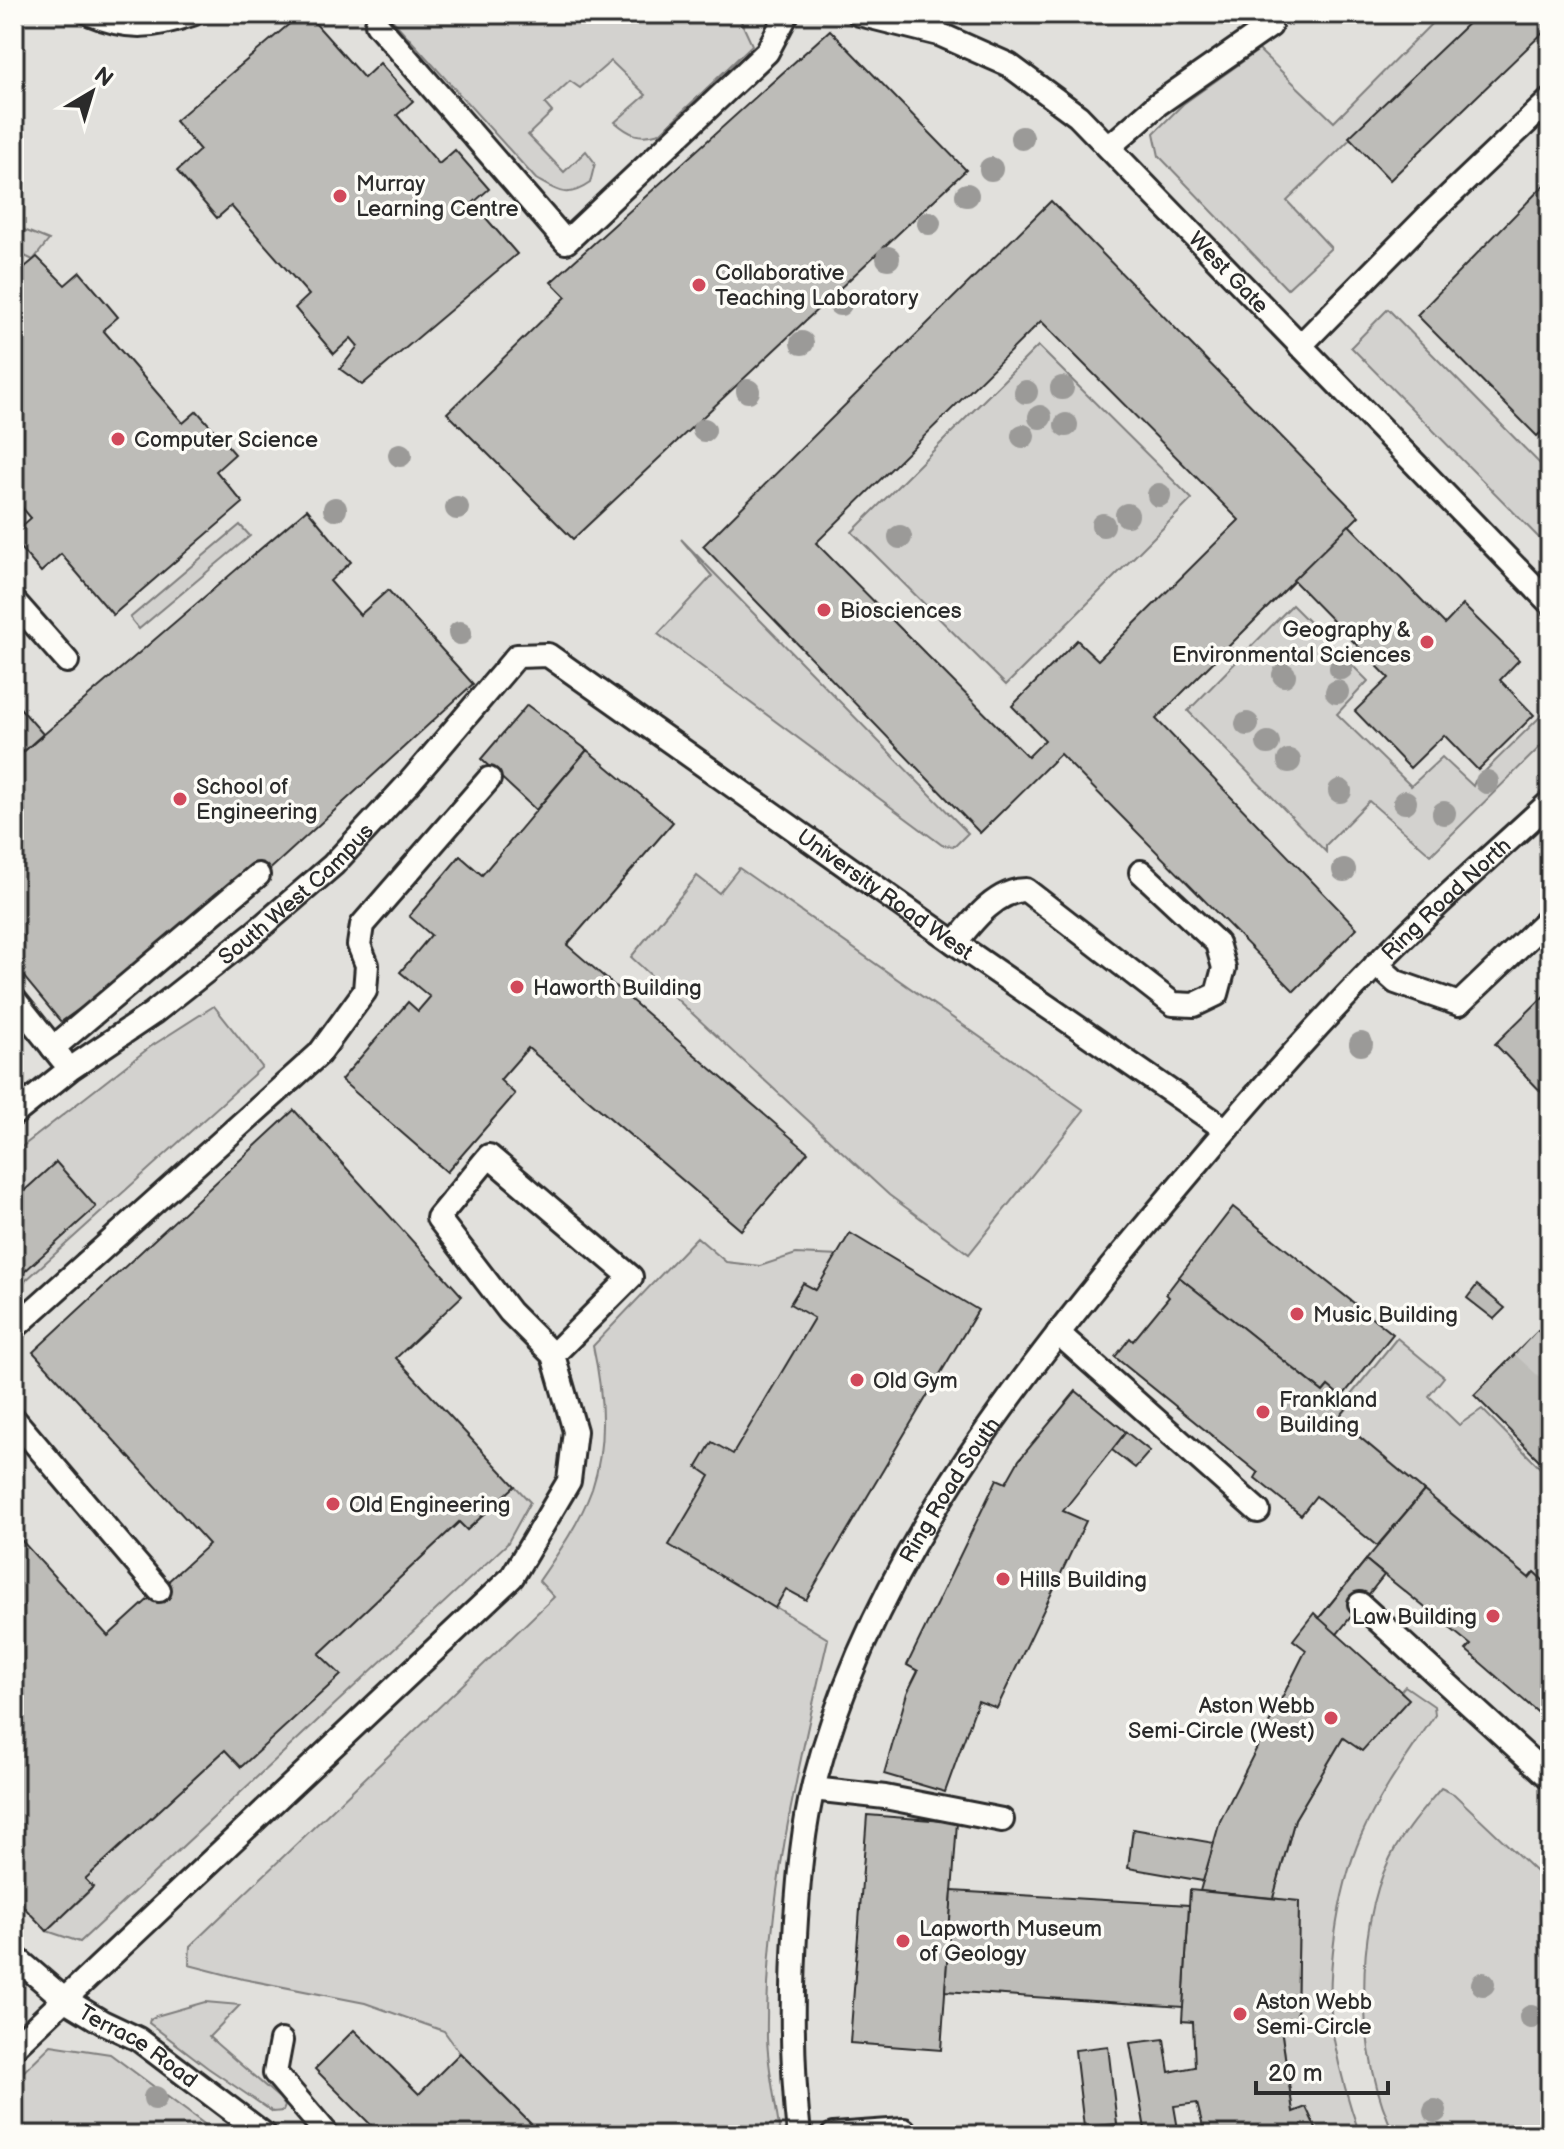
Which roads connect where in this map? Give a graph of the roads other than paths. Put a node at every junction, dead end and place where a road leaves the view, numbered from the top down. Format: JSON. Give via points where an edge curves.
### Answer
{"nodes":[{"id":1,"x":91,"y":14,"type":"edge"},
{"id":2,"x":192,"y":14,"type":"edge"},
{"id":3,"x":787,"y":14,"type":"edge"},
{"id":4,"x":859,"y":14,"type":"edge"},
{"id":5,"x":377,"y":24,"type":"dead end"},
{"id":6,"x":1270,"y":26,"type":"dead end"},
{"id":7,"x":1550,"y":100,"type":"edge"},
{"id":8,"x":1109,"y":147,"type":"junction"},
{"id":9,"x":1300,"y":346,"type":"junction"},
{"id":10,"x":14,"y":601,"type":"edge"},
{"id":11,"x":1550,"y":603,"type":"edge"},
{"id":12,"x":548,"y":655,"type":"joint"},
{"id":13,"x":67,"y":661,"type":"dead end"},
{"id":14,"x":489,"y":779,"type":"dead end"},
{"id":15,"x":1550,"y":802,"type":"edge"},
{"id":16,"x":1141,"y":872,"type":"dead end"},
{"id":17,"x":258,"y":875,"type":"dead end"},
{"id":18,"x":1550,"y":917,"type":"edge"},
{"id":19,"x":955,"y":943,"type":"junction"},
{"id":20,"x":1376,"y":964,"type":"junction"},
{"id":21,"x":14,"y":999,"type":"edge"},
{"id":22,"x":53,"y":1048,"type":"junction"},
{"id":23,"x":70,"y":1069,"type":"junction"},
{"id":24,"x":14,"y":1114,"type":"edge"},
{"id":25,"x":1225,"y":1129,"type":"junction"},
{"id":26,"x":14,"y":1328,"type":"edge"},
{"id":27,"x":1058,"y":1333,"type":"junction"},
{"id":28,"x":553,"y":1355,"type":"junction"},
{"id":29,"x":14,"y":1419,"type":"edge"},
{"id":30,"x":1258,"y":1511,"type":"dead end"},
{"id":31,"x":159,"y":1590,"type":"dead end"},
{"id":32,"x":1360,"y":1604,"type":"dead end"},
{"id":33,"x":1550,"y":1778,"type":"edge"},
{"id":34,"x":813,"y":1789,"type":"junction"},
{"id":35,"x":1002,"y":1820,"type":"dead end"},
{"id":36,"x":14,"y":1956,"type":"edge"},
{"id":37,"x":64,"y":1999,"type":"junction"},
{"id":38,"x":281,"y":2041,"type":"dead end"},
{"id":39,"x":14,"y":2047,"type":"edge"},
{"id":40,"x":904,"y":2130,"type":"dead end"},
{"id":41,"x":265,"y":2135,"type":"edge"},
{"id":42,"x":328,"y":2135,"type":"edge"},
{"id":43,"x":799,"y":2135,"type":"edge"},
{"id":44,"x":833,"y":2135,"type":"edge"}],
"edges":[{"from":1,"to":2,"type":"lane","via":[[138,27]]},
{"from":3,"to":5,"type":"lane","via":[[767,52],[566,242]]},
{"from":4,"to":8,"type":"lane","name":"West Gate","via":[[939,34],[1009,65],[1078,116]]},
{"from":6,"to":8,"type":"lane","via":[[1158,104]]},
{"from":7,"to":9,"type":"lane"},
{"from":8,"to":9,"type":"lane","name":"West Gate"},
{"from":9,"to":11,"type":"lane","name":"West Gate"},
{"from":10,"to":13,"type":"lane"},
{"from":12,"to":19,"type":"lane","name":"University Road West"},
{"from":12,"to":23,"type":"lane","name":"South West Campus","via":[[517,656],[333,865],[153,1013]]},
{"from":14,"to":26,"type":"lane","via":[[362,925],[365,991],[319,1054]]},
{"from":15,"to":20,"type":"lane","name":"Ring Road North"},
{"from":16,"to":19,"type":"lane","via":[[1217,943],[1224,968],[1217,994],[1194,1005],[1173,1004],[1026,890],[1013,890],[989,906]]},
{"from":17,"to":22,"type":"lane"},
{"from":18,"to":20,"type":"lane","via":[[1459,1004],[1396,982]]},
{"from":19,"to":25,"type":"lane","name":"University Road West"},
{"from":20,"to":25,"type":"lane","name":"Ring Road South"},
{"from":21,"to":22,"type":"lane"},
{"from":22,"to":23,"type":"lane"},
{"from":23,"to":24,"type":"lane","name":"South West Campus"},
{"from":25,"to":27,"type":"lane","name":"Ring Road South"},
{"from":27,"to":30,"type":"lane"},
{"from":27,"to":34,"type":"lane","name":"Ring Road South","via":[[967,1455],[916,1540],[861,1646]]},
{"from":28,"to":28,"type":"lane","via":[[631,1277],[489,1156],[438,1218],[510,1312]]},
{"from":28,"to":37,"type":"lane","via":[[575,1431],[569,1481],[512,1577]]},
{"from":29,"to":31,"type":"lane"},
{"from":32,"to":33,"type":"lane"},
{"from":34,"to":35,"type":"lane"},
{"from":34,"to":43,"type":"lane","name":"Ring Road South","via":[[799,1875],[793,1967],[792,2068]]},
{"from":36,"to":37,"type":"lane","name":"Terrace Road"},
{"from":37,"to":39,"type":"lane"},
{"from":37,"to":41,"type":"lane","name":"Terrace Road","via":[[138,2039]]},
{"from":38,"to":42,"type":"lane","via":[[275,2073]]},
{"from":40,"to":44,"type":"lane"}]}
